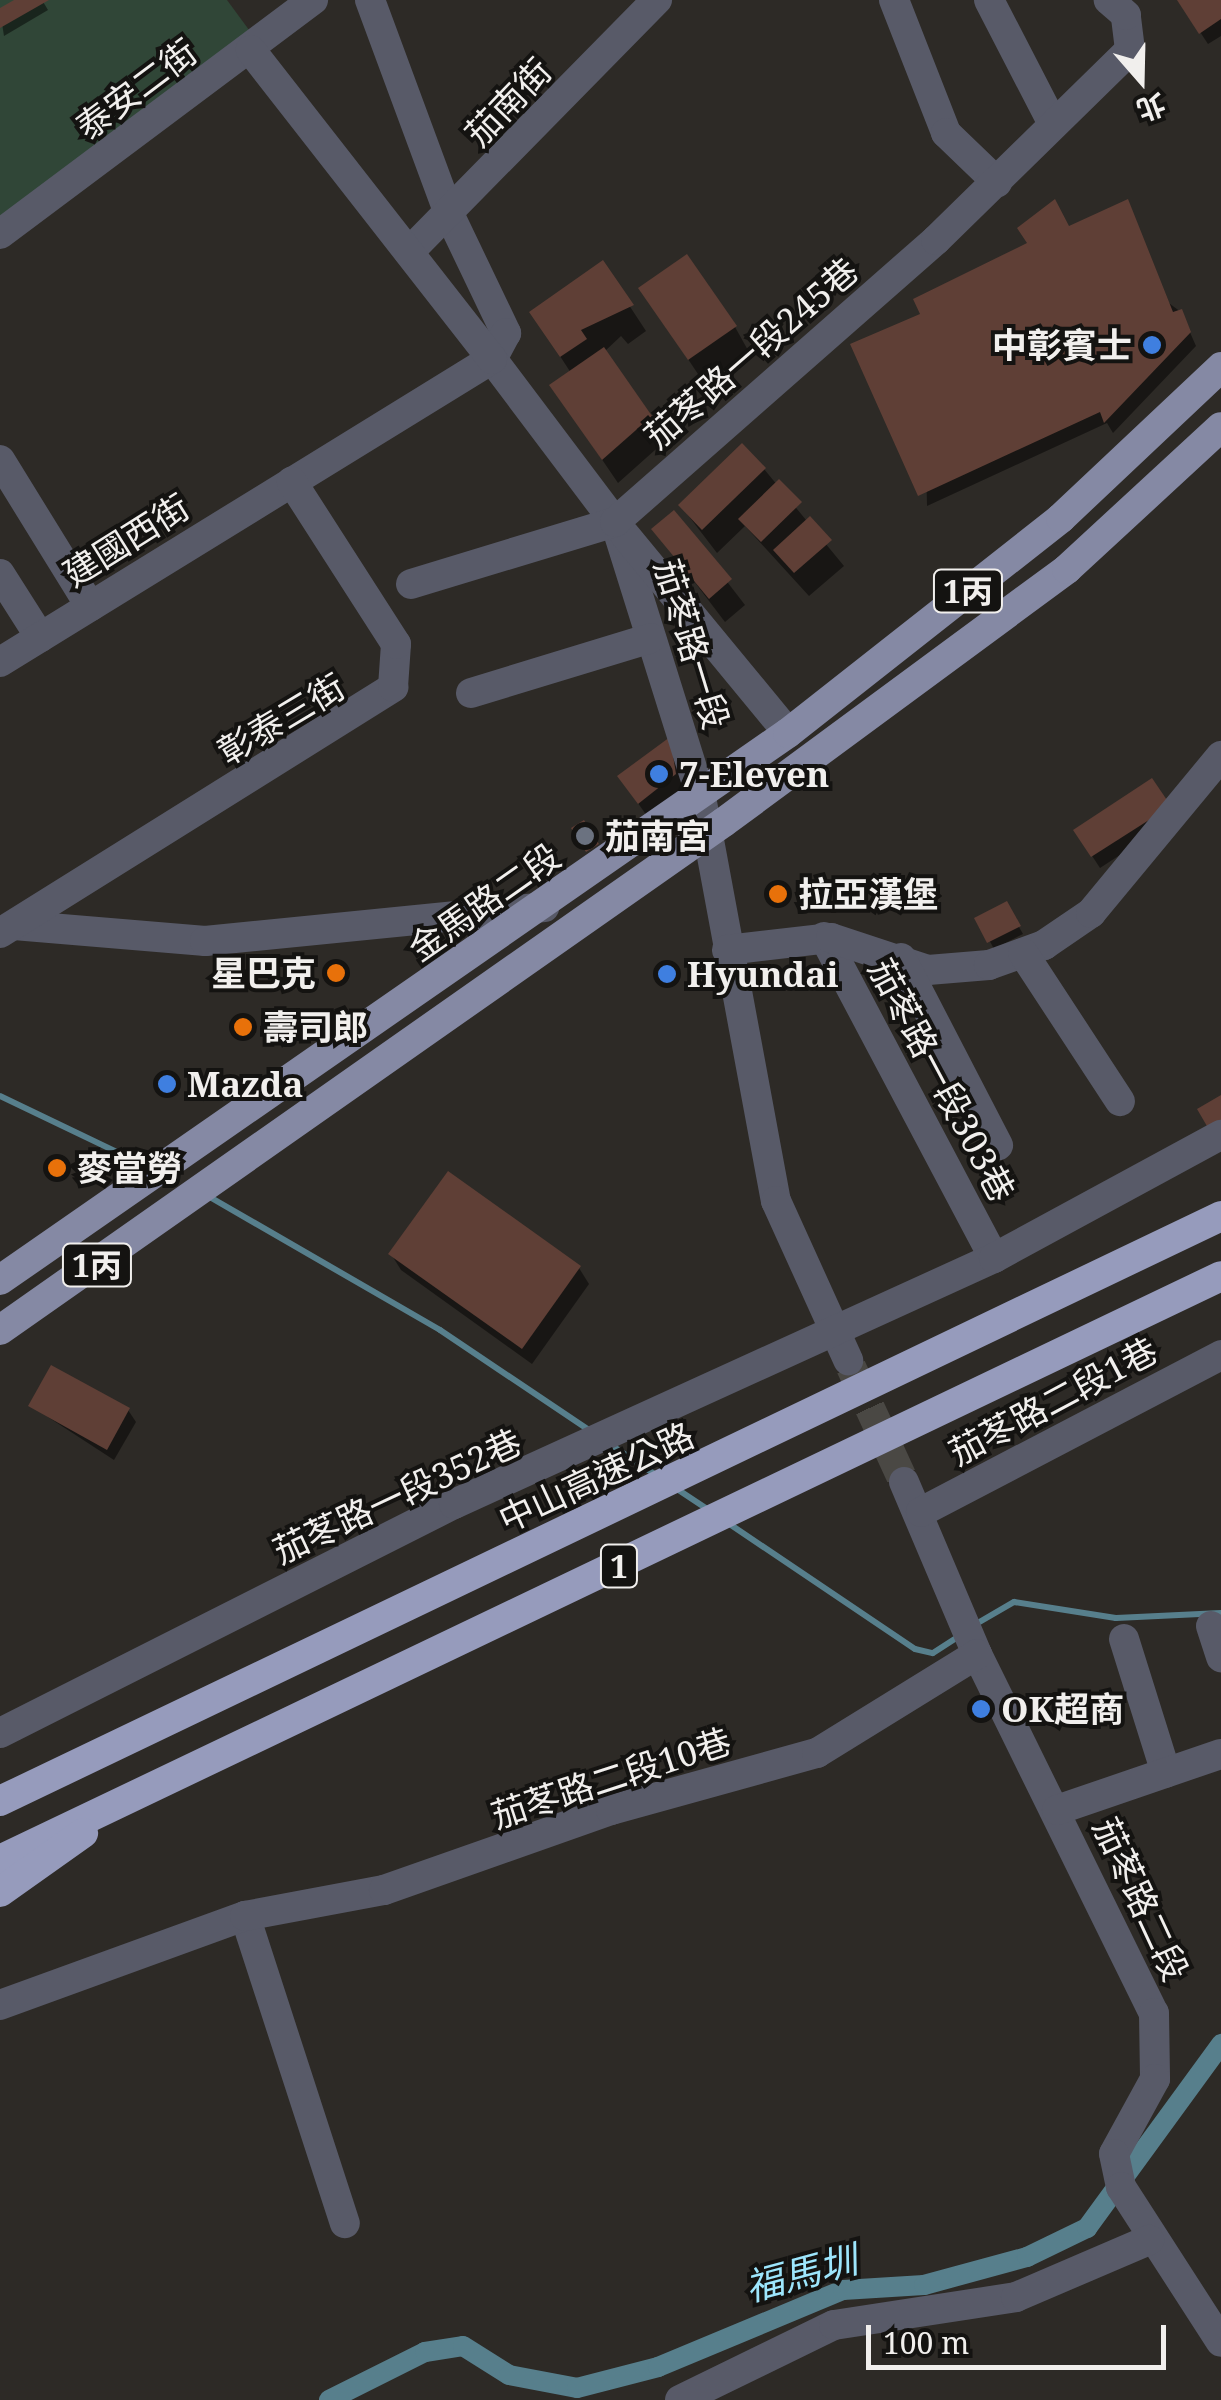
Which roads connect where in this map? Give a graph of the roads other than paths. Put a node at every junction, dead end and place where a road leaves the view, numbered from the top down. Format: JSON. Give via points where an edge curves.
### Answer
{"nodes":[{"id":1,"x":313,"y":0,"type":"edge"},
{"id":2,"x":370,"y":0,"type":"edge"},
{"id":3,"x":657,"y":0,"type":"edge"},
{"id":4,"x":894,"y":0,"type":"edge"},
{"id":5,"x":990,"y":0,"type":"edge"},
{"id":6,"x":1109,"y":0,"type":"edge"},
{"id":7,"x":251,"y":50,"type":"junction"},
{"id":8,"x":1051,"y":120,"type":"junction"},
{"id":9,"x":997,"y":182,"type":"junction"},
{"id":10,"x":450,"y":216,"type":"junction"},
{"id":11,"x":0,"y":234,"type":"edge"},
{"id":12,"x":409,"y":252,"type":"junction"},
{"id":13,"x":499,"y":346,"type":"junction"},
{"id":14,"x":1221,"y":368,"type":"edge"},
{"id":15,"x":1221,"y":428,"type":"edge"},
{"id":16,"x":0,"y":460,"type":"edge"},
{"id":17,"x":292,"y":482,"type":"junction"},
{"id":18,"x":615,"y":522,"type":"junction"},
{"id":19,"x":0,"y":574,"type":"edge"},
{"id":20,"x":411,"y":584,"type":"dead end"},
{"id":21,"x":90,"y":606,"type":"junction"},
{"id":22,"x":40,"y":637,"type":"junction"},
{"id":23,"x":651,"y":638,"type":"junction"},
{"id":24,"x":0,"y":662,"type":"edge"},
{"id":25,"x":471,"y":693,"type":"dead end"},
{"id":26,"x":788,"y":734,"type":"junction"},
{"id":27,"x":1221,"y":756,"type":"edge"},
{"id":28,"x":701,"y":797,"type":"junction"},
{"id":29,"x":709,"y":834,"type":"junction"},
{"id":30,"x":544,"y":906,"type":"junction"},
{"id":31,"x":7,"y":929,"type":"edge"},
{"id":32,"x":824,"y":937,"type":"junction"},
{"id":33,"x":727,"y":950,"type":"junction"},
{"id":34,"x":1023,"y":953,"type":"junction"},
{"id":35,"x":900,"y":958,"type":"junction"},
{"id":36,"x":1120,"y":1101,"type":"dead end"},
{"id":37,"x":1221,"y":1136,"type":"edge"},
{"id":38,"x":998,"y":1146,"type":"dead end"},
{"id":39,"x":1221,"y":1216,"type":"edge"},
{"id":40,"x":994,"y":1258,"type":"junction"},
{"id":41,"x":1221,"y":1276,"type":"edge"},
{"id":42,"x":0,"y":1280,"type":"edge"},
{"id":43,"x":0,"y":1330,"type":"edge"},
{"id":44,"x":830,"y":1334,"type":"junction"},
{"id":45,"x":1221,"y":1356,"type":"edge"},
{"id":46,"x":848,"y":1360,"type":"tunnel mouth"},
{"id":47,"x":904,"y":1482,"type":"tunnel mouth"},
{"id":48,"x":921,"y":1512,"type":"junction"},
{"id":49,"x":1211,"y":1626,"type":"dead end"},
{"id":50,"x":971,"y":1637,"type":"junction"},
{"id":51,"x":1124,"y":1640,"type":"dead end"},
{"id":52,"x":1221,"y":1656,"type":"edge"},
{"id":53,"x":0,"y":1734,"type":"edge"},
{"id":54,"x":1221,"y":1754,"type":"edge"},
{"id":55,"x":1166,"y":1774,"type":"junction"},
{"id":56,"x":0,"y":1800,"type":"edge"},
{"id":57,"x":122,"y":1801,"type":"junction"},
{"id":58,"x":1057,"y":1810,"type":"junction"},
{"id":59,"x":7,"y":1856,"type":"edge"},
{"id":60,"x":0,"y":1892,"type":"edge"},
{"id":61,"x":244,"y":1916,"type":"junction"},
{"id":62,"x":0,"y":2005,"type":"edge"},
{"id":63,"x":345,"y":2222,"type":"dead end"},
{"id":64,"x":1146,"y":2235,"type":"junction"},
{"id":65,"x":1208,"y":2292,"type":"edge"},
{"id":66,"x":1221,"y":2342,"type":"edge"},
{"id":67,"x":680,"y":2400,"type":"edge"}],
"edges":[{"from":1,"to":7,"type":"street","name":"泰安二街"},
{"from":2,"to":10,"type":"street"},
{"from":3,"to":10,"type":"street","name":"茄南街"},
{"from":4,"to":9,"type":"street","via":[[946,133]]},
{"from":5,"to":8,"type":"street"},
{"from":6,"to":8,"type":"street","via":[[1126,15],[1130,50]]},
{"from":7,"to":11,"type":"street","name":"泰安二街"},
{"from":7,"to":12,"type":"street"},
{"from":8,"to":9,"type":"street"},
{"from":9,"to":18,"type":"street","name":"茄苳路一段245巷"},
{"from":10,"to":12,"type":"street","name":"茄南街"},
{"from":10,"to":13,"type":"street"},
{"from":12,"to":13,"type":"street"},
{"from":13,"to":17,"type":"street","name":"建國西街"},
{"from":13,"to":18,"type":"street","name":"茄苳路一段","via":[[549,438]]},
{"from":14,"to":26,"type":"main road","name":"金馬路二段","number":"1丙","via":[[1061,518]]},
{"from":15,"to":29,"type":"main road","number":"1丙","via":[[1066,569]]},
{"from":16,"to":21,"type":"street"},
{"from":17,"to":21,"type":"street","name":"建國西街"},
{"from":17,"to":31,"type":"street","name":"彰泰三街","via":[[396,644],[394,688]]},
{"from":18,"to":20,"type":"street"},
{"from":18,"to":23,"type":"street","name":"茄苳路一段"},
{"from":18,"to":26,"type":"street"},
{"from":19,"to":22,"type":"street"},
{"from":21,"to":22,"type":"street","name":"建國西街"},
{"from":22,"to":24,"type":"street","name":"建國西街"},
{"from":23,"to":25,"type":"street"},
{"from":23,"to":28,"type":"street","name":"茄苳路一段"},
{"from":26,"to":28,"type":"main road","name":"金馬路二段","number":"1丙"},
{"from":27,"to":34,"type":"street","name":"茄苳路一段303巷","via":[[1091,913]]},
{"from":28,"to":29,"type":"street","name":"茄苳路一段"},
{"from":28,"to":30,"type":"main road","name":"金馬路二段","number":"1丙"},
{"from":29,"to":33,"type":"street","name":"茄苳路一段"},
{"from":29,"to":43,"type":"main road","number":"1丙"},
{"from":30,"to":31,"type":"street","via":[[205,940]]},
{"from":30,"to":42,"type":"main road","name":"金馬路二段","number":"1丙"},
{"from":32,"to":33,"type":"street","name":"茄苳路一段303巷"},
{"from":32,"to":35,"type":"street","name":"茄苳路一段303巷"},
{"from":32,"to":40,"type":"street","name":"茄苳路一段303巷"},
{"from":33,"to":44,"type":"street","name":"茄苳路一段","via":[[776,1201]]},
{"from":34,"to":35,"type":"street","name":"茄苳路一段303巷","via":[[928,970]]},
{"from":34,"to":36,"type":"street"},
{"from":35,"to":38,"type":"street"},
{"from":37,"to":40,"type":"street","name":"茄苳路一段352巷"},
{"from":39,"to":56,"type":"highway","name":"中山高速公路","number":"1"},
{"from":40,"to":44,"type":"street","name":"茄苳路一段352巷"},
{"from":41,"to":57,"type":"highway","number":"1"},
{"from":44,"to":46,"type":"street","name":"茄苳路一段"},
{"from":44,"to":53,"type":"street","name":"茄苳路一段352巷","via":[[454,1504]]},
{"from":45,"to":48,"type":"street","name":"茄苳路二段1巷"},
{"from":47,"to":48,"type":"street","name":"茄苳路二段"},
{"from":48,"to":50,"type":"street","name":"茄苳路二段"},
{"from":49,"to":52,"type":"street"},
{"from":50,"to":58,"type":"street","name":"茄苳路二段"},
{"from":50,"to":61,"type":"street","name":"茄苳路二段10巷","via":[[817,1754],[611,1810],[384,1890]]},
{"from":51,"to":55,"type":"street"},
{"from":54,"to":55,"type":"street"},
{"from":55,"to":58,"type":"street"},
{"from":57,"to":59,"type":"highway","number":"1"},
{"from":57,"to":60,"type":"highway"},
{"from":58,"to":64,"type":"street","name":"茄苳路二段","via":[[1154,2014],[1156,2079],[1114,2154],[1121,2187]]},
{"from":61,"to":62,"type":"street","name":"茄苳路二段10巷"},
{"from":61,"to":63,"type":"street"},
{"from":64,"to":65,"type":"street","name":"茄苳路二段"},
{"from":64,"to":67,"type":"street","via":[[1016,2297],[834,2325]]},
{"from":65,"to":66,"type":"street","name":"茄苳路二段"}]}
